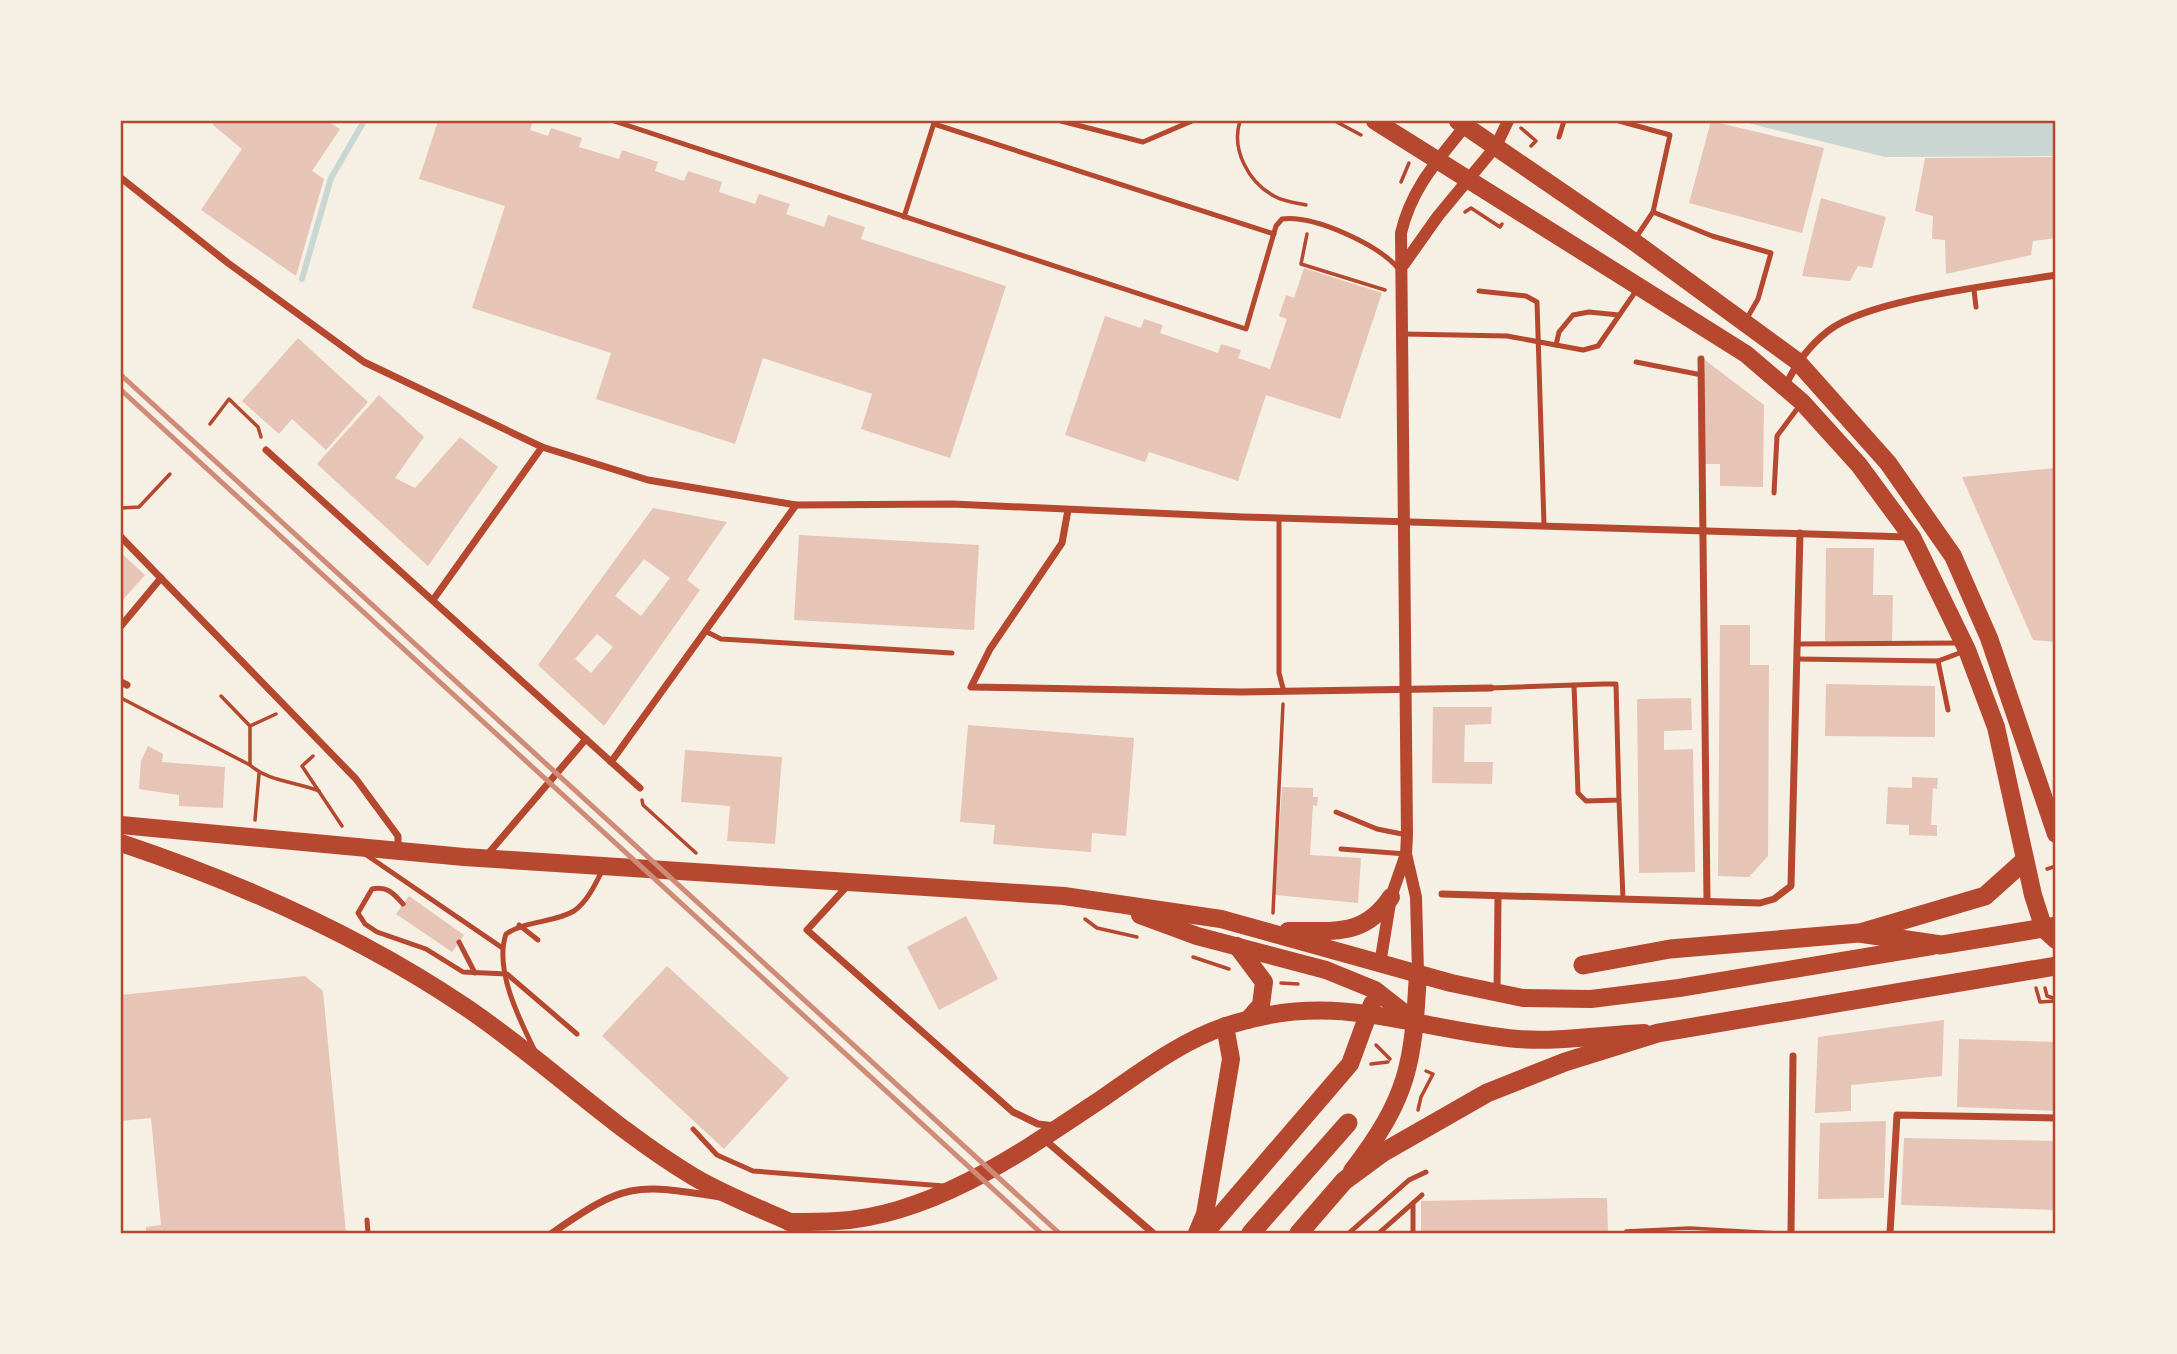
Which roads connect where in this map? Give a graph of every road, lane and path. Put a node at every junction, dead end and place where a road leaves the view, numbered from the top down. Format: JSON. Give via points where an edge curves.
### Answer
{"nodes":[{"id":1,"x":614,"y":121,"type":"edge"},
{"id":2,"x":1061,"y":121,"type":"edge"},
{"id":3,"x":1192,"y":121,"type":"edge"},
{"id":4,"x":1240,"y":121,"type":"edge"},
{"id":5,"x":1374,"y":121,"type":"edge"},
{"id":6,"x":1564,"y":121,"type":"edge"},
{"id":7,"x":1619,"y":121,"type":"edge"},
{"id":8,"x":934,"y":122,"type":"edge"},
{"id":9,"x":1464,"y":122,"type":"edge"},
{"id":10,"x":1513,"y":123,"type":"edge"},
{"id":11,"x":1559,"y":136,"type":"dead end"},
{"id":12,"x":1496,"y":146,"type":"junction"},
{"id":13,"x":1436,"y":160,"type":"junction"},
{"id":14,"x":1518,"y":161,"type":"junction"},
{"id":15,"x":121,"y":178,"type":"edge"},
{"id":16,"x":1468,"y":180,"type":"junction"},
{"id":17,"x":1314,"y":208,"type":"dead end"},
{"id":18,"x":1653,"y":212,"type":"junction"},
{"id":19,"x":904,"y":217,"type":"junction"},
{"id":20,"x":1310,"y":222,"type":"junction"},
{"id":21,"x":1274,"y":234,"type":"junction"},
{"id":22,"x":1633,"y":241,"type":"junction"},
{"id":23,"x":1404,"y":270,"type":"junction"},
{"id":24,"x":2056,"y":275,"type":"edge"},
{"id":25,"x":1638,"y":288,"type":"junction"},
{"id":26,"x":1974,"y":290,"type":"junction"},
{"id":27,"x":1479,"y":291,"type":"dead end"},
{"id":28,"x":1403,"y":296,"type":"junction"},
{"id":29,"x":1976,"y":307,"type":"dead end"},
{"id":30,"x":1619,"y":315,"type":"junction"},
{"id":31,"x":1745,"y":322,"type":"junction"},
{"id":32,"x":1404,"y":334,"type":"junction"},
{"id":33,"x":1538,"y":342,"type":"junction"},
{"id":34,"x":1556,"y":345,"type":"junction"},
{"id":35,"x":1701,"y":359,"type":"dead end"},
{"id":36,"x":1797,"y":361,"type":"junction"},
{"id":37,"x":1636,"y":362,"type":"dead end"},
{"id":38,"x":1702,"y":375,"type":"junction"},
{"id":39,"x":1784,"y":388,"type":"junction"},
{"id":40,"x":1802,"y":402,"type":"junction"},
{"id":41,"x":210,"y":424,"type":"dead end"},
{"id":42,"x":542,"y":447,"type":"junction"},
{"id":43,"x":267,"y":450,"type":"joint"},
{"id":44,"x":170,"y":474,"type":"dead end"},
{"id":45,"x":1774,"y":493,"type":"dead end"},
{"id":46,"x":796,"y":505,"type":"junction"},
{"id":47,"x":121,"y":508,"type":"edge"},
{"id":48,"x":1068,"y":510,"type":"junction"},
{"id":49,"x":1279,"y":517,"type":"junction"},
{"id":50,"x":1406,"y":521,"type":"junction"},
{"id":51,"x":1544,"y":525,"type":"junction"},
{"id":52,"x":1703,"y":531,"type":"junction"},
{"id":53,"x":1800,"y":533,"type":"junction"},
{"id":54,"x":121,"y":537,"type":"edge"},
{"id":55,"x":1912,"y":537,"type":"junction"},
{"id":56,"x":161,"y":578,"type":"junction"},
{"id":57,"x":432,"y":600,"type":"junction"},
{"id":58,"x":121,"y":626,"type":"edge"},
{"id":59,"x":705,"y":631,"type":"junction"},
{"id":60,"x":1797,"y":644,"type":"junction"},
{"id":61,"x":1966,"y":647,"type":"junction"},
{"id":62,"x":952,"y":653,"type":"dead end"},
{"id":63,"x":1797,"y":659,"type":"junction"},
{"id":64,"x":1938,"y":661,"type":"junction"},
{"id":65,"x":124,"y":684,"type":"edge"},
{"id":66,"x":1574,"y":685,"type":"junction"},
{"id":67,"x":1491,"y":688,"type":"joint"},
{"id":68,"x":1406,"y":690,"type":"junction"},
{"id":69,"x":1284,"y":692,"type":"junction"},
{"id":70,"x":221,"y":696,"type":"dead end"},
{"id":71,"x":288,"y":709,"type":"junction"},
{"id":72,"x":1948,"y":710,"type":"dead end"},
{"id":73,"x":250,"y":726,"type":"junction"},
{"id":74,"x":586,"y":739,"type":"junction"},
{"id":75,"x":323,"y":746,"type":"junction"},
{"id":76,"x":611,"y":762,"type":"junction"},
{"id":77,"x":250,"y":765,"type":"junction"},
{"id":78,"x":259,"y":774,"type":"junction"},
{"id":79,"x":640,"y":788,"type":"joint"},
{"id":80,"x":319,"y":791,"type":"junction"},
{"id":81,"x":1619,"y":800,"type":"junction"},
{"id":82,"x":1336,"y":812,"type":"dead end"},
{"id":83,"x":121,"y":825,"type":"edge"},
{"id":84,"x":2056,"y":834,"type":"edge"},
{"id":85,"x":1407,"y":835,"type":"junction"},
{"id":86,"x":255,"y":836,"type":"junction"},
{"id":87,"x":121,"y":843,"type":"edge"},
{"id":88,"x":354,"y":846,"type":"junction"},
{"id":89,"x":1341,"y":849,"type":"dead end"},
{"id":90,"x":398,"y":850,"type":"junction"},
{"id":91,"x":1406,"y":854,"type":"junction"},
{"id":92,"x":484,"y":858,"type":"junction"},
{"id":93,"x":2024,"y":861,"type":"junction"},
{"id":94,"x":606,"y":865,"type":"junction"},
{"id":95,"x":718,"y":872,"type":"junction"},
{"id":96,"x":851,"y":881,"type":"junction"},
{"id":97,"x":1442,"y":894,"type":"dead end"},
{"id":98,"x":1498,"y":896,"type":"junction"},
{"id":99,"x":1391,"y":897,"type":"junction"},
{"id":100,"x":1623,"y":899,"type":"junction"},
{"id":101,"x":1707,"y":901,"type":"junction"},
{"id":102,"x":1107,"y":903,"type":"junction"},
{"id":103,"x":403,"y":904,"type":"dead end"},
{"id":104,"x":1079,"y":915,"type":"dead end"},
{"id":105,"x":519,"y":925,"type":"junction"},
{"id":106,"x":1270,"y":931,"type":"junction"},
{"id":107,"x":2052,"y":932,"type":"edge"},
{"id":108,"x":1859,"y":933,"type":"junction"},
{"id":109,"x":1138,"y":937,"type":"dead end"},
{"id":110,"x":538,"y":940,"type":"dead end"},
{"id":111,"x":459,"y":942,"type":"dead end"},
{"id":112,"x":1941,"y":945,"type":"junction"},
{"id":113,"x":1237,"y":946,"type":"junction"},
{"id":114,"x":502,"y":947,"type":"junction"},
{"id":115,"x":1189,"y":954,"type":"dead end"},
{"id":116,"x":1380,"y":964,"type":"junction"},
{"id":117,"x":1583,"y":965,"type":"dead end"},
{"id":118,"x":2056,"y":966,"type":"edge"},
{"id":119,"x":475,"y":973,"type":"junction"},
{"id":120,"x":1418,"y":973,"type":"junction"},
{"id":121,"x":507,"y":974,"type":"junction"},
{"id":122,"x":1264,"y":982,"type":"junction"},
{"id":123,"x":1302,"y":985,"type":"dead end"},
{"id":124,"x":1375,"y":990,"type":"junction"},
{"id":125,"x":1497,"y":994,"type":"junction"},
{"id":126,"x":2039,"y":1002,"type":"dead end"},
{"id":127,"x":2056,"y":1002,"type":"edge"},
{"id":128,"x":1370,"y":1013,"type":"junction"},
{"id":129,"x":1248,"y":1020,"type":"junction"},
{"id":130,"x":1415,"y":1021,"type":"junction"},
{"id":131,"x":1225,"y":1026,"type":"junction"},
{"id":132,"x":1658,"y":1033,"type":"junction"},
{"id":133,"x":577,"y":1034,"type":"dead end"},
{"id":134,"x":1362,"y":1039,"type":"junction"},
{"id":135,"x":1793,"y":1056,"type":"dead end"},
{"id":136,"x":1391,"y":1061,"type":"dead end"},
{"id":137,"x":541,"y":1063,"type":"junction"},
{"id":138,"x":2056,"y":1118,"type":"edge"},
{"id":139,"x":1348,"y":1123,"type":"dead end"},
{"id":140,"x":1060,"y":1127,"type":"junction"},
{"id":141,"x":693,"y":1129,"type":"dead end"},
{"id":142,"x":1043,"y":1138,"type":"junction"},
{"id":143,"x":1426,"y":1172,"type":"dead end"},
{"id":144,"x":1344,"y":1181,"type":"junction"},
{"id":145,"x":954,"y":1187,"type":"junction"},
{"id":146,"x":1422,"y":1195,"type":"dead end"},
{"id":147,"x":737,"y":1200,"type":"junction"},
{"id":148,"x":1413,"y":1203,"type":"junction"},
{"id":149,"x":367,"y":1220,"type":"dead end"},
{"id":150,"x":789,"y":1222,"type":"junction"},
{"id":151,"x":1626,"y":1231,"type":"dead end"},
{"id":152,"x":368,"y":1233,"type":"edge"},
{"id":153,"x":552,"y":1233,"type":"edge"},
{"id":154,"x":815,"y":1233,"type":"edge"},
{"id":155,"x":1153,"y":1233,"type":"edge"},
{"id":156,"x":1197,"y":1233,"type":"edge"},
{"id":157,"x":1205,"y":1233,"type":"edge"},
{"id":158,"x":1251,"y":1233,"type":"edge"},
{"id":159,"x":1298,"y":1233,"type":"edge"},
{"id":160,"x":1349,"y":1233,"type":"edge"},
{"id":161,"x":1380,"y":1233,"type":"edge"},
{"id":162,"x":1413,"y":1233,"type":"edge"},
{"id":163,"x":1785,"y":1233,"type":"edge"},
{"id":164,"x":1791,"y":1233,"type":"edge"},
{"id":165,"x":1890,"y":1233,"type":"edge"}],
"edges":[{"from":1,"to":19,"type":"lane"},
{"from":2,"to":3,"type":"lane","via":[[1143,142]]},
{"from":4,"to":17,"type":"path","via":[[1237,151],[1251,175],[1274,197]]},
{"from":5,"to":13,"type":"main road"},
{"from":6,"to":11,"type":"lane"},
{"from":7,"to":18,"type":"lane","via":[[1670,135]]},
{"from":8,"to":19,"type":"lane"},
{"from":8,"to":21,"type":"lane"},
{"from":9,"to":12,"type":"main road"},
{"from":9,"to":13,"type":"street"},
{"from":10,"to":12,"type":"street"},
{"from":10,"to":14,"type":"path","via":[[1536,141]]},
{"from":12,"to":14,"type":"main road"},
{"from":12,"to":16,"type":"street"},
{"from":13,"to":16,"type":"main road"},
{"from":13,"to":23,"type":"street","via":[[1410,201],[1401,233]]},
{"from":14,"to":22,"type":"main road"},
{"from":15,"to":42,"type":"street","via":[[364,362]]},
{"from":16,"to":23,"type":"street"},
{"from":16,"to":25,"type":"main road"},
{"from":18,"to":22,"type":"lane"},
{"from":18,"to":31,"type":"lane","via":[[1771,253],[1758,299]]},
{"from":19,"to":21,"type":"lane","via":[[1246,329]]},
{"from":20,"to":21,"type":"lane","via":[[1282,219]]},
{"from":20,"to":23,"type":"lane","via":[[1371,246]]},
{"from":20,"to":28,"type":"path","via":[[1301,264]]},
{"from":22,"to":31,"type":"main road"},
{"from":23,"to":28,"type":"street"},
{"from":24,"to":26,"type":"street"},
{"from":25,"to":30,"type":"lane"},
{"from":25,"to":39,"type":"main road","via":[[1746,354]]},
{"from":26,"to":29,"type":"lane"},
{"from":26,"to":36,"type":"street","via":[[1856,315],[1829,330]]},
{"from":27,"to":33,"type":"lane","via":[[1538,302]]},
{"from":28,"to":32,"type":"street"},
{"from":30,"to":34,"type":"lane","via":[[1598,346],[1584,350]]},
{"from":30,"to":34,"type":"lane","via":[[1573,315],[1559,332]]},
{"from":31,"to":36,"type":"main road"},
{"from":32,"to":33,"type":"lane","via":[[1466,334]]},
{"from":32,"to":50,"type":"street"},
{"from":33,"to":34,"type":"lane"},
{"from":33,"to":51,"type":"lane"},
{"from":35,"to":38,"type":"street"},
{"from":36,"to":39,"type":"street"},
{"from":36,"to":84,"type":"main road","via":[[1888,463],[1953,556],[1989,638]]},
{"from":37,"to":38,"type":"lane"},
{"from":38,"to":52,"type":"street"},
{"from":39,"to":40,"type":"main road"},
{"from":40,"to":45,"type":"lane","via":[[1777,436]]},
{"from":40,"to":55,"type":"main road","via":[[1859,465]]},
{"from":41,"to":43,"type":"path","via":[[229,399],[258,427]]},
{"from":42,"to":46,"type":"street","via":[[648,480]]},
{"from":42,"to":57,"type":"street"},
{"from":43,"to":57,"type":"street"},
{"from":44,"to":47,"type":"path","via":[[139,507]]},
{"from":46,"to":48,"type":"street","via":[[951,504]]},
{"from":46,"to":59,"type":"street"},
{"from":48,"to":49,"type":"street"},
{"from":48,"to":69,"type":"street","via":[[1062,543],[990,649],[971,687]]},
{"from":49,"to":50,"type":"street"},
{"from":49,"to":69,"type":"lane","via":[[1279,673]]},
{"from":50,"to":51,"type":"street"},
{"from":50,"to":68,"type":"street"},
{"from":51,"to":52,"type":"street"},
{"from":52,"to":53,"type":"street"},
{"from":52,"to":101,"type":"street"},
{"from":53,"to":55,"type":"street"},
{"from":53,"to":60,"type":"street"},
{"from":54,"to":56,"type":"street"},
{"from":55,"to":61,"type":"main road"},
{"from":56,"to":58,"type":"street"},
{"from":56,"to":71,"type":"street"},
{"from":57,"to":74,"type":"street"},
{"from":59,"to":62,"type":"lane","via":[[721,639]]},
{"from":59,"to":76,"type":"street"},
{"from":60,"to":61,"type":"lane"},
{"from":60,"to":63,"type":"street"},
{"from":61,"to":64,"type":"lane"},
{"from":61,"to":93,"type":"main road","via":[[1996,727]]},
{"from":63,"to":64,"type":"lane"},
{"from":63,"to":101,"type":"street","via":[[1791,886],[1760,903]]},
{"from":64,"to":72,"type":"lane"},
{"from":65,"to":77,"type":"path","via":[[121,698]]},
{"from":66,"to":67,"type":"lane"},
{"from":66,"to":81,"type":"lane","via":[[1578,793],[1586,801]]},
{"from":66,"to":81,"type":"lane","via":[[1616,684]]},
{"from":67,"to":68,"type":"street"},
{"from":68,"to":69,"type":"street"},
{"from":68,"to":85,"type":"street"},
{"from":69,"to":106,"type":"path"},
{"from":70,"to":73,"type":"path"},
{"from":71,"to":73,"type":"path"},
{"from":71,"to":75,"type":"street"},
{"from":73,"to":77,"type":"path"},
{"from":74,"to":76,"type":"street"},
{"from":74,"to":92,"type":"street"},
{"from":75,"to":80,"type":"path","via":[[302,766]]},
{"from":75,"to":90,"type":"street","via":[[398,836]]},
{"from":76,"to":79,"type":"street"},
{"from":77,"to":78,"type":"path"},
{"from":78,"to":80,"type":"path"},
{"from":78,"to":86,"type":"path"},
{"from":79,"to":95,"type":"path","via":[[643,805]]},
{"from":80,"to":88,"type":"path"},
{"from":81,"to":100,"type":"lane"},
{"from":82,"to":85,"type":"lane","via":[[1377,829]]},
{"from":83,"to":86,"type":"main road"},
{"from":85,"to":91,"type":"street"},
{"from":86,"to":88,"type":"main road"},
{"from":87,"to":137,"type":"main road","via":[[313,922],[394,962],[466,1007]]},
{"from":88,"to":90,"type":"main road"},
{"from":88,"to":114,"type":"lane"},
{"from":89,"to":91,"type":"lane"},
{"from":90,"to":92,"type":"main road"},
{"from":91,"to":99,"type":"street"},
{"from":91,"to":120,"type":"street","via":[[1416,897]]},
{"from":92,"to":94,"type":"main road"},
{"from":93,"to":107,"type":"main road"},
{"from":93,"to":108,"type":"highway","via":[[1985,896]]},
{"from":94,"to":95,"type":"main road"},
{"from":94,"to":105,"type":"lane","via":[[592,892],[573,911]]},
{"from":95,"to":96,"type":"main road"},
{"from":96,"to":102,"type":"main road"},
{"from":96,"to":140,"type":"street","via":[[807,930],[1013,1112],[1038,1124]]},
{"from":97,"to":98,"type":"street"},
{"from":98,"to":100,"type":"street"},
{"from":98,"to":125,"type":"street"},
{"from":99,"to":106,"type":"main road","via":[[1377,915],[1350,930]]},
{"from":99,"to":116,"type":"street"},
{"from":100,"to":101,"type":"street"},
{"from":102,"to":106,"type":"main road","via":[[1221,919]]},
{"from":102,"to":113,"type":"main road"},
{"from":103,"to":119,"type":"lane","via":[[388,888],[372,889],[358,913],[365,925],[377,932],[426,949],[463,972]]},
{"from":104,"to":109,"type":"path","via":[[1097,928]]},
{"from":105,"to":110,"type":"lane"},
{"from":105,"to":114,"type":"lane","via":[[506,934]]},
{"from":106,"to":116,"type":"main road"},
{"from":107,"to":112,"type":"highway"},
{"from":108,"to":112,"type":"highway"},
{"from":108,"to":117,"type":"highway","via":[[1671,948]]},
{"from":111,"to":119,"type":"lane"},
{"from":112,"to":125,"type":"main road","via":[[1591,999]]},
{"from":113,"to":122,"type":"main road"},
{"from":113,"to":124,"type":"main road","via":[[1326,970]]},
{"from":114,"to":121,"type":"lane"},
{"from":115,"to":122,"type":"path","via":[[1238,972],[1245,980]]},
{"from":116,"to":120,"type":"main road"},
{"from":116,"to":124,"type":"main road"},
{"from":118,"to":132,"type":"highway"},
{"from":119,"to":121,"type":"lane"},
{"from":120,"to":125,"type":"main road"},
{"from":120,"to":130,"type":"main road"},
{"from":121,"to":133,"type":"lane"},
{"from":121,"to":137,"type":"lane"},
{"from":122,"to":123,"type":"path"},
{"from":122,"to":129,"type":"main road","via":[[1261,1004]]},
{"from":124,"to":128,"type":"main road"},
{"from":124,"to":130,"type":"main road"},
{"from":126,"to":127,"type":"path"},
{"from":128,"to":129,"type":"main road","via":[[1319,1009]]},
{"from":128,"to":130,"type":"main road"},
{"from":128,"to":134,"type":"main road"},
{"from":129,"to":131,"type":"main road"},
{"from":130,"to":132,"type":"main road","via":[[1519,1039]]},
{"from":130,"to":144,"type":"main road","via":[[1410,1066],[1396,1105]]},
{"from":131,"to":140,"type":"main road","via":[[1180,1047]]},
{"from":131,"to":156,"type":"main road","via":[[1231,1059],[1205,1214]]},
{"from":132,"to":144,"type":"highway","via":[[1487,1093],[1425,1126]]},
{"from":134,"to":136,"type":"path","via":[[1376,1044]]},
{"from":134,"to":157,"type":"main road","via":[[1350,1064]]},
{"from":135,"to":164,"type":"street"},
{"from":137,"to":147,"type":"main road","via":[[646,1144]]},
{"from":138,"to":165,"type":"street","via":[[1897,1115]]},
{"from":139,"to":158,"type":"highway"},
{"from":140,"to":142,"type":"main road"},
{"from":141,"to":145,"type":"lane","via":[[717,1155],[753,1171]]},
{"from":142,"to":145,"type":"main road"},
{"from":142,"to":155,"type":"street"},
{"from":143,"to":160,"type":"lane","via":[[1409,1180]]},
{"from":144,"to":159,"type":"highway"},
{"from":145,"to":150,"type":"main road","via":[[904,1207],[839,1222]]},
{"from":146,"to":148,"type":"lane"},
{"from":147,"to":150,"type":"main road"},
{"from":147,"to":153,"type":"street","via":[[646,1187],[616,1193]]},
{"from":148,"to":161,"type":"lane"},
{"from":148,"to":162,"type":"lane"},
{"from":149,"to":152,"type":"lane"},
{"from":150,"to":154,"type":"main road"},
{"from":151,"to":163,"type":"path","via":[[1690,1228]]}]}
